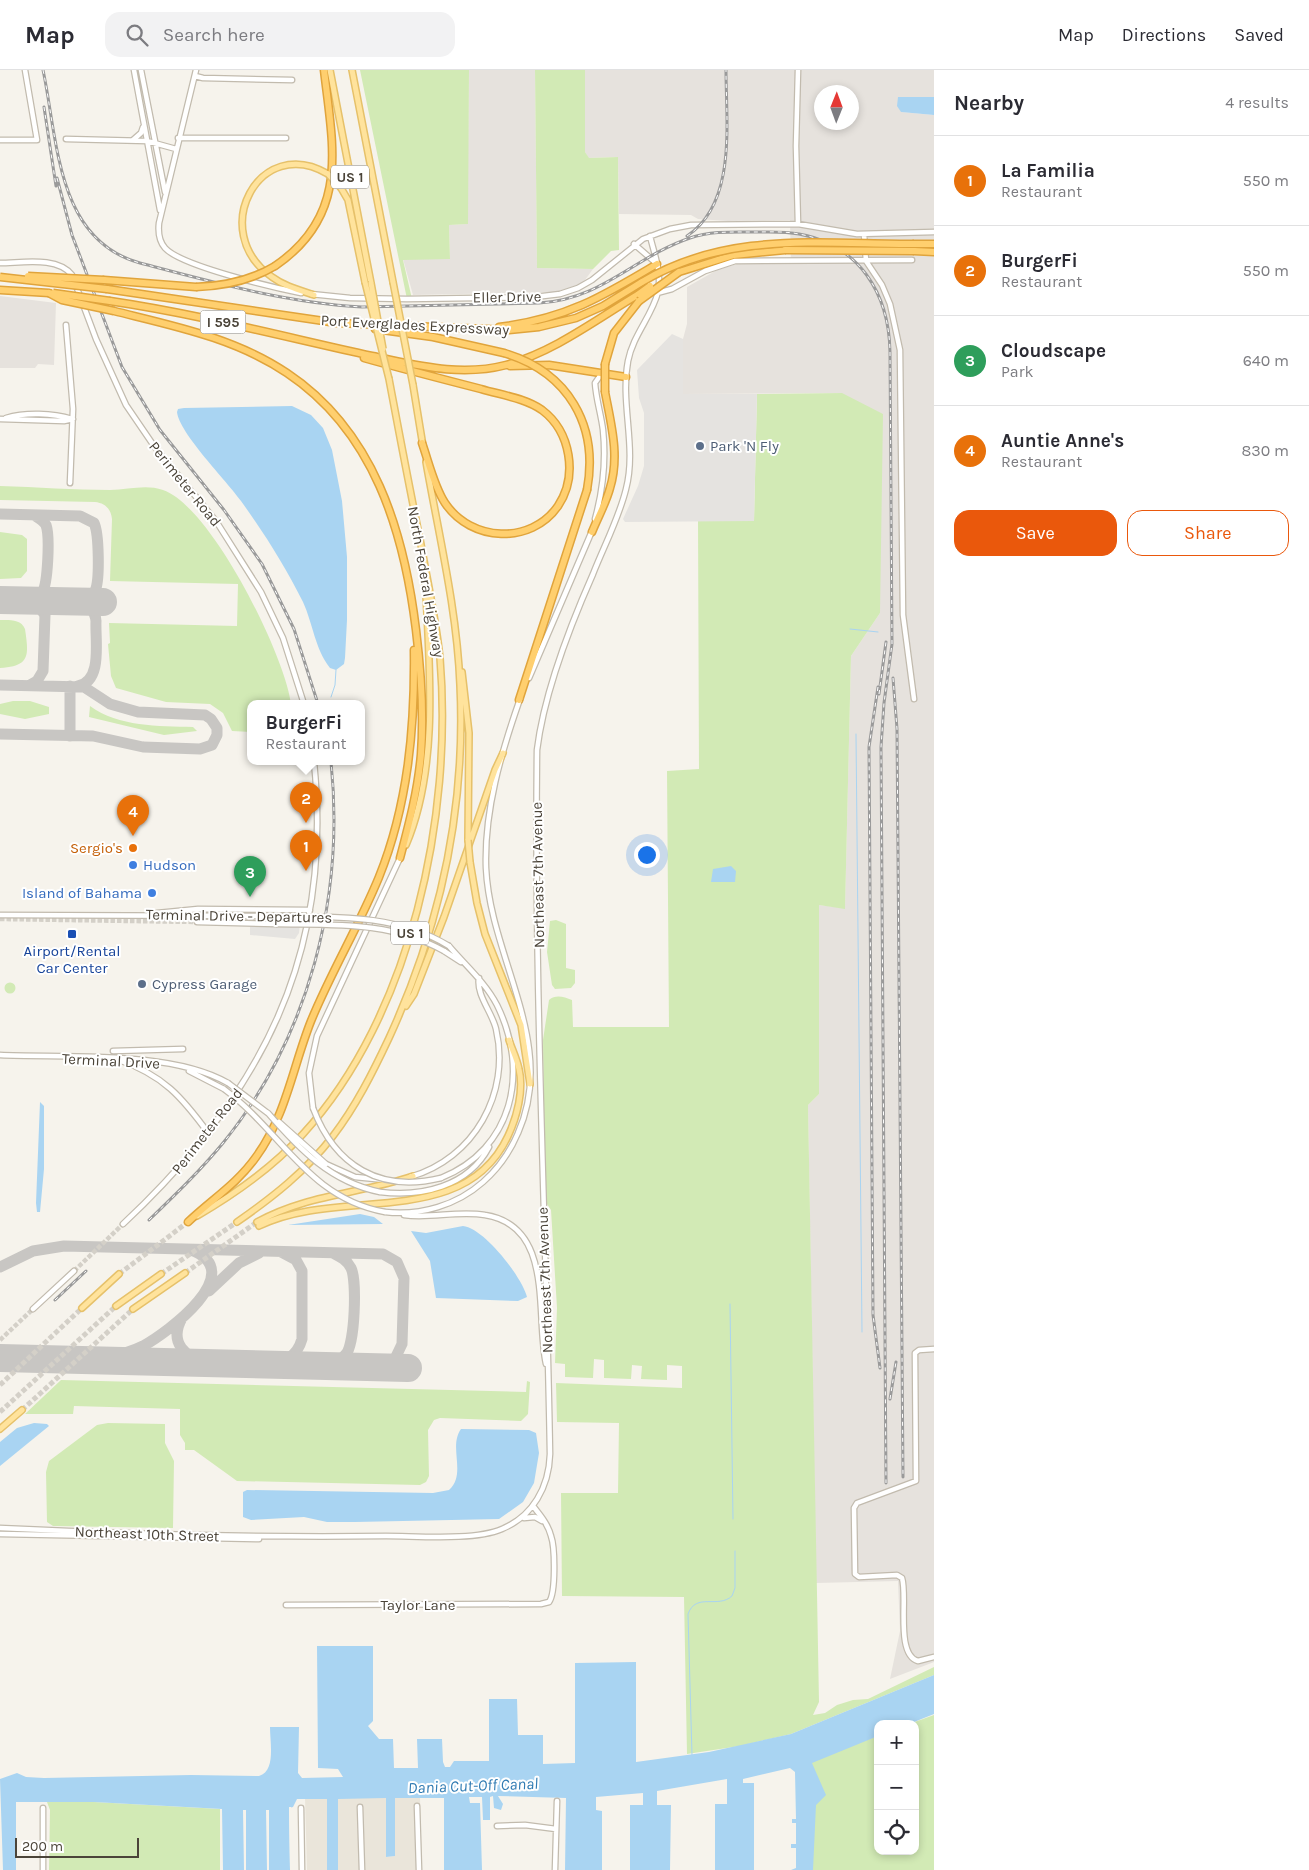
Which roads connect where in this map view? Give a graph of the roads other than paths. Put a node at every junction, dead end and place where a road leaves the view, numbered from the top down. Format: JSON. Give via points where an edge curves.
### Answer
{"nodes":[{"id":1,"x":25,"y":70,"type":"edge"},
{"id":2,"x":134,"y":70,"type":"edge"},
{"id":3,"x":141,"y":70,"type":"edge"},
{"id":4,"x":196,"y":70,"type":"edge"},
{"id":5,"x":324,"y":70,"type":"edge"},
{"id":6,"x":330,"y":70,"type":"edge"},
{"id":7,"x":352,"y":70,"type":"edge"},
{"id":8,"x":798,"y":70,"type":"edge"},
{"id":9,"x":195,"y":76,"type":"junction"},
{"id":10,"x":292,"y":80,"type":"dead end"},
{"id":11,"x":143,"y":123,"type":"junction"},
{"id":12,"x":178,"y":138,"type":"junction"},
{"id":13,"x":286,"y":138,"type":"dead end"},
{"id":14,"x":66,"y":139,"type":"dead end"},
{"id":15,"x":0,"y":140,"type":"edge"},
{"id":16,"x":132,"y":141,"type":"junction"},
{"id":17,"x":147,"y":141,"type":"junction"},
{"id":18,"x":155,"y":143,"type":"junction"},
{"id":19,"x":176,"y":149,"type":"junction"},
{"id":20,"x":165,"y":193,"type":"junction"},
{"id":21,"x":161,"y":214,"type":"junction"},
{"id":22,"x":798,"y":224,"type":"junction"},
{"id":23,"x":934,"y":232,"type":"edge"},
{"id":24,"x":864,"y":234,"type":"junction"},
{"id":25,"x":650,"y":236,"type":"junction"},
{"id":26,"x":634,"y":244,"type":"junction"},
{"id":27,"x":934,"y":244,"type":"edge"},
{"id":28,"x":914,"y":248,"type":"junction"},
{"id":29,"x":934,"y":252,"type":"edge"},
{"id":30,"x":865,"y":260,"type":"junction"},
{"id":31,"x":912,"y":260,"type":"dead end"},
{"id":32,"x":0,"y":263,"type":"edge"},
{"id":33,"x":657,"y":264,"type":"junction"},
{"id":34,"x":0,"y":276,"type":"edge"},
{"id":35,"x":0,"y":290,"type":"edge"},
{"id":36,"x":657,"y":292,"type":"junction"},
{"id":37,"x":49,"y":293,"type":"junction"},
{"id":38,"x":314,"y":295,"type":"junction"},
{"id":39,"x":639,"y":297,"type":"junction"},
{"id":40,"x":336,"y":323,"type":"junction"},
{"id":41,"x":66,"y":325,"type":"dead end"},
{"id":42,"x":463,"y":330,"type":"junction"},
{"id":43,"x":334,"y":348,"type":"junction"},
{"id":44,"x":497,"y":367,"type":"junction"},
{"id":45,"x":603,"y":373,"type":"junction"},
{"id":46,"x":626,"y":377,"type":"junction"},
{"id":47,"x":389,"y":379,"type":"junction"},
{"id":48,"x":1,"y":418,"type":"edge"},
{"id":49,"x":73,"y":419,"type":"junction"},
{"id":50,"x":422,"y":443,"type":"junction"},
{"id":51,"x":70,"y":483,"type":"dead end"},
{"id":52,"x":592,"y":532,"type":"junction"},
{"id":53,"x":424,"y":563,"type":"junction"},
{"id":54,"x":414,"y":619,"type":"junction"},
{"id":55,"x":458,"y":652,"type":"junction"},
{"id":56,"x":914,"y":699,"type":"dead end"},
{"id":57,"x":303,"y":700,"type":"edge"},
{"id":58,"x":519,"y":700,"type":"junction"},
{"id":59,"x":503,"y":753,"type":"junction"},
{"id":60,"x":314,"y":765,"type":"edge"},
{"id":61,"x":400,"y":858,"type":"junction"},
{"id":62,"x":310,"y":910,"type":"junction"},
{"id":63,"x":146,"y":914,"type":"junction"},
{"id":64,"x":0,"y":915,"type":"edge"},
{"id":65,"x":197,"y":922,"type":"tunnel mouth"},
{"id":66,"x":464,"y":964,"type":"junction"},
{"id":67,"x":479,"y":978,"type":"junction"},
{"id":68,"x":397,"y":1021,"type":"junction"},
{"id":69,"x":509,"y":1040,"type":"junction"},
{"id":70,"x":183,"y":1050,"type":"dead end"},
{"id":71,"x":113,"y":1051,"type":"dead end"},
{"id":72,"x":0,"y":1055,"type":"edge"},
{"id":73,"x":112,"y":1058,"type":"junction"},
{"id":74,"x":178,"y":1067,"type":"junction"},
{"id":75,"x":530,"y":1084,"type":"junction"},
{"id":76,"x":268,"y":1113,"type":"junction"},
{"id":77,"x":209,"y":1134,"type":"junction"},
{"id":78,"x":493,"y":1139,"type":"junction"},
{"id":79,"x":412,"y":1176,"type":"junction"},
{"id":80,"x":393,"y":1212,"type":"junction"},
{"id":81,"x":188,"y":1222,"type":"joint"},
{"id":82,"x":237,"y":1222,"type":"tunnel mouth"},
{"id":83,"x":123,"y":1224,"type":"tunnel mouth"},
{"id":84,"x":74,"y":1271,"type":"tunnel mouth"},
{"id":85,"x":185,"y":1273,"type":"tunnel mouth"},
{"id":86,"x":119,"y":1274,"type":"tunnel mouth"},
{"id":87,"x":161,"y":1274,"type":"tunnel mouth"},
{"id":88,"x":116,"y":1306,"type":"tunnel mouth"},
{"id":89,"x":82,"y":1308,"type":"tunnel mouth"},
{"id":90,"x":33,"y":1309,"type":"tunnel mouth"},
{"id":91,"x":133,"y":1309,"type":"tunnel mouth"},
{"id":92,"x":934,"y":1349,"type":"edge"},
{"id":93,"x":548,"y":1375,"type":"junction"},
{"id":94,"x":22,"y":1410,"type":"tunnel mouth"},
{"id":95,"x":0,"y":1429,"type":"edge"},
{"id":96,"x":533,"y":1506,"type":"junction"},
{"id":97,"x":520,"y":1519,"type":"junction"},
{"id":98,"x":546,"y":1523,"type":"junction"},
{"id":99,"x":0,"y":1528,"type":"edge"},
{"id":100,"x":0,"y":1534,"type":"edge"},
{"id":101,"x":78,"y":1534,"type":"junction"},
{"id":102,"x":178,"y":1535,"type":"junction"},
{"id":103,"x":294,"y":1537,"type":"junction"},
{"id":104,"x":168,"y":1539,"type":"junction"},
{"id":105,"x":286,"y":1605,"type":"dead end"},
{"id":106,"x":934,"y":1657,"type":"edge"},
{"id":107,"x":557,"y":1802,"type":"dead end"},
{"id":108,"x":417,"y":1806,"type":"dead end"},
{"id":109,"x":360,"y":1807,"type":"dead end"},
{"id":110,"x":43,"y":1808,"type":"dead end"},
{"id":111,"x":301,"y":1808,"type":"dead end"},
{"id":112,"x":497,"y":1826,"type":"dead end"},
{"id":113,"x":556,"y":1830,"type":"junction"},
{"id":114,"x":43,"y":1870,"type":"edge"},
{"id":115,"x":302,"y":1870,"type":"edge"},
{"id":116,"x":362,"y":1870,"type":"edge"},
{"id":117,"x":418,"y":1870,"type":"edge"},
{"id":118,"x":555,"y":1870,"type":"edge"}],
"edges":[{"from":1,"to":15,"type":"street","via":[[37,140]]},
{"from":2,"to":11,"type":"street"},
{"from":3,"to":18,"type":"street"},
{"from":4,"to":9,"type":"street"},
{"from":5,"to":34,"type":"highway","bridge":true,"via":[[334,154],[331,185],[315,225],[297,248],[275,266],[244,280],[196,287]]},
{"from":6,"to":47,"type":"main road","name":"North Federal Highway","number":"US 1","bridge":true},
{"from":7,"to":50,"type":"main road","name":"North Federal Highway","number":"US 1","bridge":true},
{"from":8,"to":22,"type":"street"},
{"from":9,"to":10,"type":"street"},
{"from":9,"to":12,"type":"street"},
{"from":11,"to":16,"type":"street","via":[[141,133]]},
{"from":11,"to":17,"type":"street"},
{"from":12,"to":13,"type":"street"},
{"from":12,"to":19,"type":"street"},
{"from":14,"to":16,"type":"street"},
{"from":16,"to":17,"type":"street"},
{"from":17,"to":18,"type":"street"},
{"from":17,"to":21,"type":"street"},
{"from":18,"to":19,"type":"street"},
{"from":18,"to":20,"type":"street"},
{"from":19,"to":20,"type":"street"},
{"from":20,"to":21,"type":"street"},
{"from":21,"to":38,"type":"street","name":"Eller Drive","via":[[158,233],[162,244],[178,258],[274,287]]},
{"from":22,"to":24,"type":"street","name":"Eller Drive","via":[[840,233]]},
{"from":22,"to":25,"type":"street","name":"Eller Drive","via":[[691,225]]},
{"from":23,"to":24,"type":"street","name":"Eller Drive"},
{"from":24,"to":30,"type":"street"},
{"from":25,"to":26,"type":"street","name":"Eller Drive"},
{"from":25,"to":33,"type":"street","name":"Northeast 7th Avenue"},
{"from":26,"to":33,"type":"street"},
{"from":26,"to":38,"type":"street","name":"Eller Drive","via":[[587,283],[553,296],[398,299]]},
{"from":27,"to":28,"type":"highway","name":"Port Everglades Expressway"},
{"from":28,"to":29,"type":"highway","name":"Port Everglades Expressway"},
{"from":28,"to":39,"type":"highway","name":"Port Everglades Expressway","bridge":true,"via":[[760,251],[721,258],[680,272]]},
{"from":28,"to":42,"type":"highway","name":"Port Everglades Expressway","bridge":true,"via":[[777,243],[740,246],[689,259],[597,309],[561,322],[516,330]]},
{"from":30,"to":31,"type":"street"},
{"from":30,"to":36,"type":"street","via":[[735,261],[704,270],[672,288]]},
{"from":30,"to":56,"type":"street","via":[[890,304],[900,350],[903,615]]},
{"from":32,"to":57,"type":"street","name":"Perimeter Road","via":[[51,263],[62,266],[74,278],[98,346],[130,411],[216,522],[253,578],[282,638]]},
{"from":33,"to":36,"type":"street","name":"Northeast 7th Avenue"},
{"from":33,"to":42,"type":"highway","via":[[599,298],[565,313],[529,323]]},
{"from":34,"to":40,"type":"highway","name":"Port Everglades Expressway","number":"I 595","bridge":true},
{"from":35,"to":37,"type":"highway","name":"Port Everglades Expressway","number":"I 595"},
{"from":36,"to":46,"type":"street","name":"Northeast 7th Avenue","via":[[634,338]]},
{"from":37,"to":43,"type":"highway","name":"Port Everglades Expressway","number":"I 595","bridge":true,"via":[[216,320]]},
{"from":37,"to":54,"type":"highway","bridge":true,"via":[[62,300],[203,334],[240,347],[288,374],[325,404],[359,447],[385,496],[400,542]]},
{"from":38,"to":47,"type":"main road","bridge":true,"via":[[282,283],[261,269],[244,240],[242,212],[253,186],[274,171],[288,166],[302,166],[328,174],[348,200]]},
{"from":39,"to":44,"type":"highway","name":"Port Everglades Expressway","via":[[540,352]]},
{"from":39,"to":52,"type":"highway","bridge":true,"via":[[614,333],[605,364],[615,464],[610,489]]},
{"from":40,"to":42,"type":"highway","name":"Port Everglades Expressway"},
{"from":40,"to":58,"type":"highway","bridge":true,"via":[[433,337],[504,353],[542,371],[578,409],[589,445],[587,490]]},
{"from":41,"to":49,"type":"street"},
{"from":43,"to":44,"type":"highway","name":"Port Everglades Expressway","via":[[436,369]]},
{"from":43,"to":50,"type":"highway","via":[[514,398],[542,410],[558,428],[566,444],[570,459],[567,483],[558,506],[542,522],[507,534],[483,532],[462,520],[444,502]]},
{"from":44,"to":45,"type":"highway","via":[[549,365]]},
{"from":45,"to":46,"type":"highway"},
{"from":45,"to":52,"type":"street","via":[[596,379],[595,386],[603,430],[603,472]]},
{"from":46,"to":93,"type":"street","name":"Northeast 7th Avenue","via":[[630,451],[626,490],[570,628],[543,715],[537,750],[542,1204]]},
{"from":47,"to":53,"type":"main road","name":"North Federal Highway","number":"US 1"},
{"from":48,"to":49,"type":"street"},
{"from":49,"to":51,"type":"street"},
{"from":50,"to":55,"type":"main road","name":"North Federal Highway","number":"US 1"},
{"from":52,"to":58,"type":"street"},
{"from":53,"to":61,"type":"main road","via":[[430,648],[428,733],[416,815]]},
{"from":53,"to":81,"type":"main road","name":"North Federal Highway","number":"US 1","via":[[432,595],[439,653],[441,760],[429,860],[400,963],[363,1047],[312,1124],[262,1172]]},
{"from":54,"to":61,"type":"highway","via":[[420,679],[421,755],[412,814]]},
{"from":54,"to":81,"type":"highway","via":[[414,699],[409,755],[398,818],[385,861],[316,1011],[270,1135],[239,1178]]},
{"from":55,"to":68,"type":"main road","name":"North Federal Highway","number":"US 1","via":[[461,745],[450,844],[442,890],[424,952]]},
{"from":55,"to":75,"type":"main road","bridge":true,"via":[[468,719],[470,862],[486,934],[521,1025]]},
{"from":58,"to":59,"type":"street"},
{"from":59,"to":68,"type":"main road","via":[[414,994]]},
{"from":59,"to":75,"type":"street","via":[[488,823],[488,884],[496,929],[527,1034]]},
{"from":60,"to":62,"type":"street","name":"Perimeter Road","via":[[317,836]]},
{"from":61,"to":78,"type":"street","bridge":true,"via":[[317,1036],[309,1073],[314,1108],[331,1142],[358,1168],[377,1178],[397,1182],[441,1178],[472,1161]]},
{"from":62,"to":63,"type":"street","via":[[198,909]]},
{"from":62,"to":77,"type":"street","name":"Perimeter Road","via":[[296,967],[271,1035],[240,1090]]},
{"from":63,"to":64,"type":"street","name":"Terminal Drive - Departures"},
{"from":63,"to":66,"type":"street","name":"Terminal Drive - Departures","bridge":true,"via":[[364,919],[407,927],[449,946]]},
{"from":65,"to":66,"type":"street","bridge":true,"via":[[372,926],[413,936]]},
{"from":66,"to":67,"type":"street"},
{"from":67,"to":69,"type":"street","via":[[496,1005]]},
{"from":67,"to":79,"type":"street","via":[[479,990],[492,1016],[499,1045],[494,1096],[479,1127],[460,1149],[439,1164]]},
{"from":68,"to":82,"type":"main road","name":"North Federal Highway","number":"US 1","via":[[362,1092],[332,1137],[291,1182]]},
{"from":69,"to":78,"type":"street","via":[[512,1070],[510,1101]]},
{"from":69,"to":79,"type":"main road","via":[[520,1069],[516,1115],[497,1155],[470,1181],[433,1196],[311,1208],[258,1224],[300,1203]]},
{"from":70,"to":71,"type":"street"},
{"from":72,"to":73,"type":"street","name":"Terminal Drive"},
{"from":73,"to":74,"type":"street","name":"Terminal Drive","via":[[151,1060]]},
{"from":73,"to":77,"type":"street","via":[[134,1066],[169,1087],[186,1103]]},
{"from":74,"to":76,"type":"street","name":"Terminal Drive","bridge":true,"via":[[201,1071],[228,1083]]},
{"from":74,"to":80,"type":"street","bridge":true,"via":[[224,1089],[246,1107],[316,1181],[351,1202]]},
{"from":75,"to":80,"type":"street","via":[[526,1110],[517,1134],[507,1154],[488,1178],[470,1192],[444,1205],[422,1211]]},
{"from":76,"to":78,"type":"street","bridge":true,"via":[[324,1170],[354,1185],[380,1192],[415,1193],[444,1186],[476,1166]]},
{"from":76,"to":79,"type":"street","bridge":true,"via":[[326,1164],[347,1174],[365,1179],[394,1180]]},
{"from":77,"to":83,"type":"street","name":"Perimeter Road","via":[[173,1176]]},
{"from":80,"to":93,"type":"street","via":[[422,1216],[483,1214],[519,1232],[530,1247],[536,1268]]},
{"from":84,"to":90,"type":"street"},
{"from":85,"to":91,"type":"main road"},
{"from":86,"to":89,"type":"main road"},
{"from":87,"to":88,"type":"main road"},
{"from":92,"to":106,"type":"street","via":[[918,1350],[915,1354],[916,1481],[857,1503],[854,1508],[855,1574],[902,1578],[908,1653],[918,1661]]},
{"from":93,"to":96,"type":"street","name":"Northeast 7th Avenue","via":[[550,1463],[544,1486]]},
{"from":94,"to":95,"type":"main road"},
{"from":96,"to":97,"type":"street","name":"Northeast 10th Street"},
{"from":96,"to":98,"type":"street"},
{"from":97,"to":98,"type":"street","via":[[535,1517]]},
{"from":97,"to":103,"type":"street","name":"Northeast 10th Street","via":[[486,1535]]},
{"from":98,"to":105,"type":"street","name":"Taylor Lane","via":[[552,1538],[554,1587],[549,1602]]},
{"from":99,"to":101,"type":"street","name":"Northeast 10th Street"},
{"from":100,"to":101,"type":"street","name":"Northeast 10th Street"},
{"from":101,"to":102,"type":"street","name":"Northeast 10th Street"},
{"from":101,"to":104,"type":"street","name":"Northeast 10th Street"},
{"from":102,"to":103,"type":"street","name":"Northeast 10th Street"},
{"from":102,"to":104,"type":"street"},
{"from":103,"to":104,"type":"street","name":"Northeast 10th Street"},
{"from":107,"to":113,"type":"street"},
{"from":108,"to":117,"type":"street"},
{"from":109,"to":116,"type":"street"},
{"from":110,"to":114,"type":"street"},
{"from":111,"to":115,"type":"street"},
{"from":112,"to":113,"type":"street","via":[[525,1825]]},
{"from":113,"to":118,"type":"street"}]}
